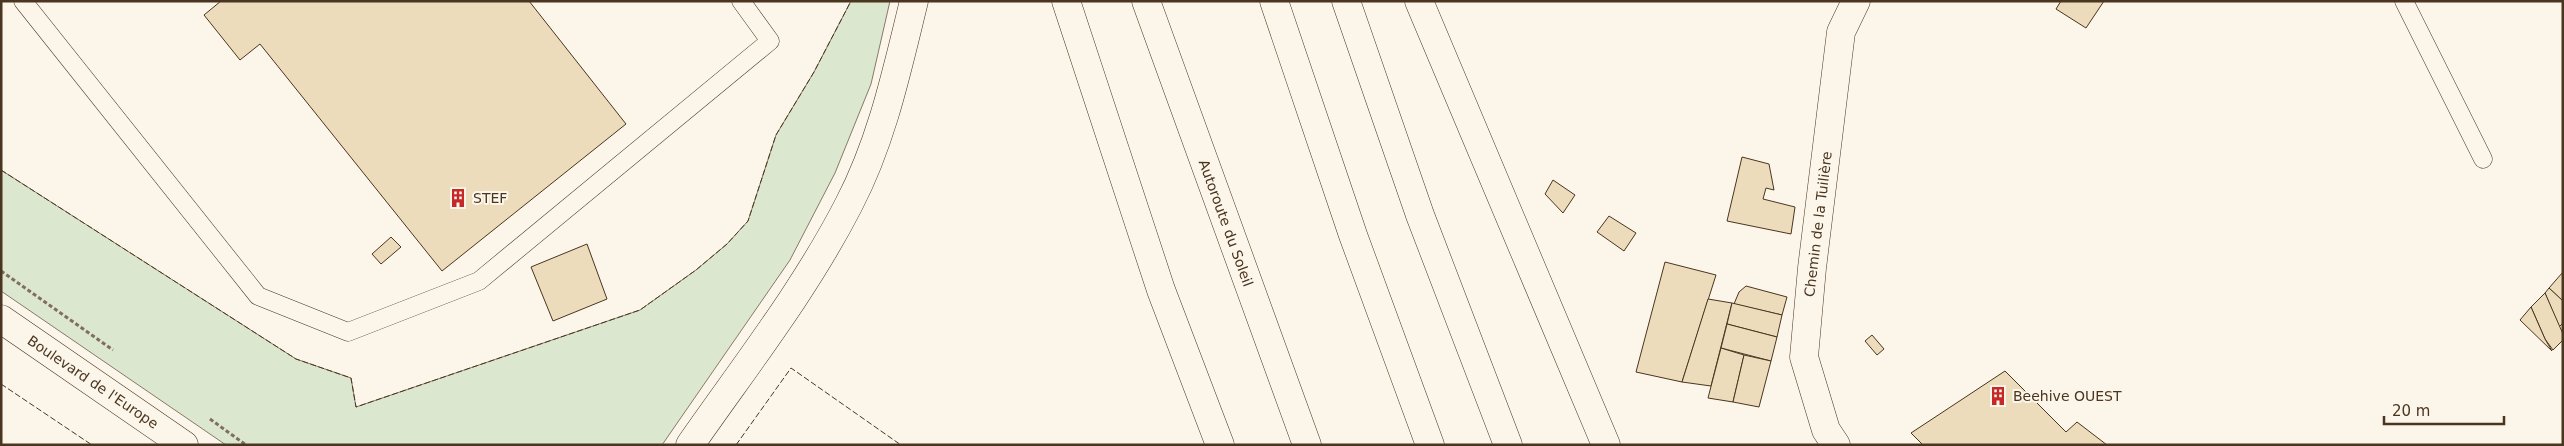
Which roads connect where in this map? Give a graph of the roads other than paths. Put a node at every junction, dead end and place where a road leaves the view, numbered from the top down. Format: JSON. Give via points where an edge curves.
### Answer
{"nodes":[{"id":1,"x":24,"y":1,"type":"edge"},
{"id":2,"x":741,"y":1,"type":"edge"},
{"id":3,"x":914,"y":1,"type":"edge"},
{"id":4,"x":1066,"y":1,"type":"edge"},
{"id":5,"x":1146,"y":1,"type":"edge"},
{"id":6,"x":1274,"y":1,"type":"edge"},
{"id":7,"x":1346,"y":1,"type":"edge"},
{"id":8,"x":1419,"y":1,"type":"edge"},
{"id":9,"x":1856,"y":1,"type":"edge"},
{"id":10,"x":2404,"y":1,"type":"edge"},
{"id":11,"x":2483,"y":159,"type":"dead end"},
{"id":12,"x":1,"y":319,"type":"edge"},
{"id":13,"x":184,"y":445,"type":"edge"},
{"id":14,"x":690,"y":445,"type":"edge"},
{"id":15,"x":1220,"y":445,"type":"edge"},
{"id":16,"x":1306,"y":445,"type":"edge"},
{"id":17,"x":1430,"y":445,"type":"edge"},
{"id":18,"x":1508,"y":445,"type":"edge"},
{"id":19,"x":1606,"y":445,"type":"edge"},
{"id":20,"x":1836,"y":445,"type":"edge"}],
"edges":[{"from":1,"to":2,"type":"lane","via":[[258,296],[348,332],[479,281],[770,41]]},
{"from":3,"to":14,"type":"main road","via":[[885,115],[850,203],[799,291]]},
{"from":4,"to":15,"type":"main road","via":[[1161,290]]},
{"from":5,"to":16,"type":"main road","name":"Autoroute du Soleil"},
{"from":6,"to":17,"type":"main road","via":[[1353,234]]},
{"from":7,"to":18,"type":"main road","via":[[1420,215]]},
{"from":8,"to":19,"type":"main road"},
{"from":9,"to":20,"type":"main road","name":"Chemin de la Tuilière","via":[[1841,32],[1804,357],[1826,430]]},
{"from":10,"to":11,"type":"lane"},
{"from":12,"to":13,"type":"main road","name":"Boulevard de l'Europe"}]}
